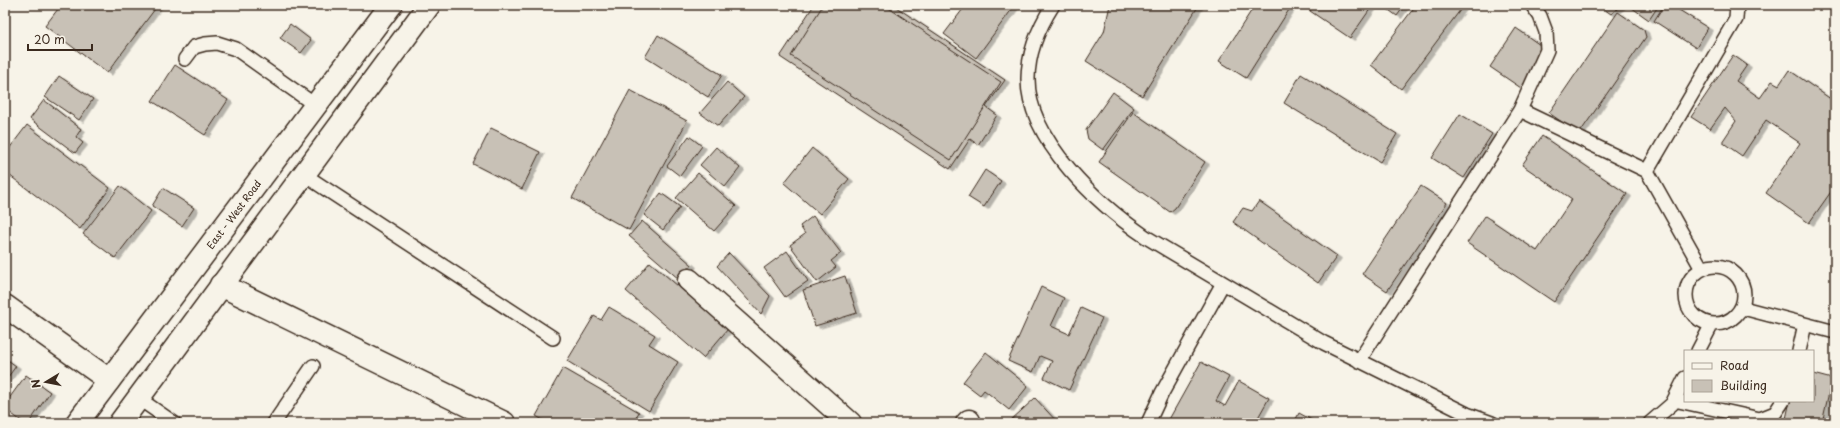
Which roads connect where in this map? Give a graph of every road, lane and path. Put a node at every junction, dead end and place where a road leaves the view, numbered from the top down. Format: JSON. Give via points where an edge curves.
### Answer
{"nodes":[{"id":1,"x":391,"y":5,"type":"edge"},
{"id":2,"x":429,"y":5,"type":"edge"},
{"id":3,"x":1053,"y":5,"type":"edge"},
{"id":4,"x":1532,"y":5,"type":"edge"},
{"id":5,"x":1737,"y":5,"type":"edge"},
{"id":6,"x":185,"y":59,"type":"dead end"},
{"id":7,"x":315,"y":105,"type":"junction"},
{"id":8,"x":1520,"y":110,"type":"junction"},
{"id":9,"x":1647,"y":171,"type":"junction"},
{"id":10,"x":303,"y":174,"type":"junction"},
{"id":11,"x":1702,"y":269,"type":"junction"},
{"id":12,"x":689,"y":280,"type":"dead end"},
{"id":13,"x":1222,"y":283,"type":"junction"},
{"id":14,"x":221,"y":285,"type":"junction"},
{"id":15,"x":5,"y":306,"type":"edge"},
{"id":16,"x":1743,"y":308,"type":"junction"},
{"id":17,"x":1712,"y":324,"type":"junction"},
{"id":18,"x":1805,"y":324,"type":"junction"},
{"id":19,"x":1835,"y":332,"type":"edge"},
{"id":20,"x":553,"y":338,"type":"dead end"},
{"id":21,"x":1699,"y":350,"type":"edge"},
{"id":22,"x":1799,"y":350,"type":"edge"},
{"id":23,"x":1359,"y":360,"type":"junction"},
{"id":24,"x":313,"y":366,"type":"dead end"},
{"id":25,"x":109,"y":380,"type":"junction"},
{"id":26,"x":1684,"y":380,"type":"edge"},
{"id":27,"x":138,"y":398,"type":"junction"},
{"id":28,"x":1674,"y":400,"type":"junction"},
{"id":29,"x":1782,"y":402,"type":"edge"},
{"id":30,"x":77,"y":423,"type":"edge"},
{"id":31,"x":120,"y":423,"type":"edge"},
{"id":32,"x":174,"y":423,"type":"edge"},
{"id":33,"x":274,"y":423,"type":"edge"},
{"id":34,"x":504,"y":423,"type":"edge"},
{"id":35,"x":850,"y":423,"type":"edge"},
{"id":36,"x":1148,"y":423,"type":"edge"},
{"id":37,"x":1492,"y":423,"type":"edge"},
{"id":38,"x":1650,"y":423,"type":"edge"}],
"edges":[{"from":1,"to":7,"type":"main road","name":"East - West Road"},
{"from":2,"to":10,"type":"main road"},
{"from":3,"to":13,"type":"lane","via":[[1035,38],[1029,63],[1031,102],[1043,132],[1067,167],[1122,220]]},
{"from":4,"to":8,"type":"lane","via":[[1540,16],[1546,32],[1547,50]]},
{"from":5,"to":9,"type":"lane","via":[[1736,19]]},
{"from":6,"to":7,"type":"lane","via":[[194,47],[217,42],[236,49]]},
{"from":7,"to":25,"type":"main road","name":"East - West Road"},
{"from":8,"to":9,"type":"lane"},
{"from":8,"to":23,"type":"lane"},
{"from":9,"to":11,"type":"lane"},
{"from":10,"to":14,"type":"main road"},
{"from":10,"to":20,"type":"lane"},
{"from":11,"to":16,"type":"lane","via":[[1724,266],[1732,271],[1740,279],[1743,288]]},
{"from":11,"to":17,"type":"lane","via":[[1694,274],[1689,283],[1686,292],[1687,302],[1691,312],[1699,320]]},
{"from":12,"to":35,"type":"main road"},
{"from":13,"to":23,"type":"lane","via":[[1324,343]]},
{"from":13,"to":36,"type":"lane"},
{"from":14,"to":27,"type":"main road"},
{"from":14,"to":34,"type":"main road"},
{"from":15,"to":25,"type":"main road"},
{"from":16,"to":17,"type":"lane","via":[[1736,317],[1727,322],[1718,326]]},
{"from":16,"to":18,"type":"lane"},
{"from":17,"to":21,"type":"lane"},
{"from":18,"to":19,"type":"lane"},
{"from":18,"to":22,"type":"lane"},
{"from":23,"to":37,"type":"lane","via":[[1467,414]]},
{"from":24,"to":33,"type":"lane"},
{"from":25,"to":30,"type":"main road","name":"East - West Road"},
{"from":26,"to":28,"type":"lane"},
{"from":27,"to":31,"type":"main road"},
{"from":27,"to":32,"type":"lane"},
{"from":28,"to":29,"type":"lane","via":[[1760,418],[1775,413]]},
{"from":28,"to":38,"type":"lane"}]}
